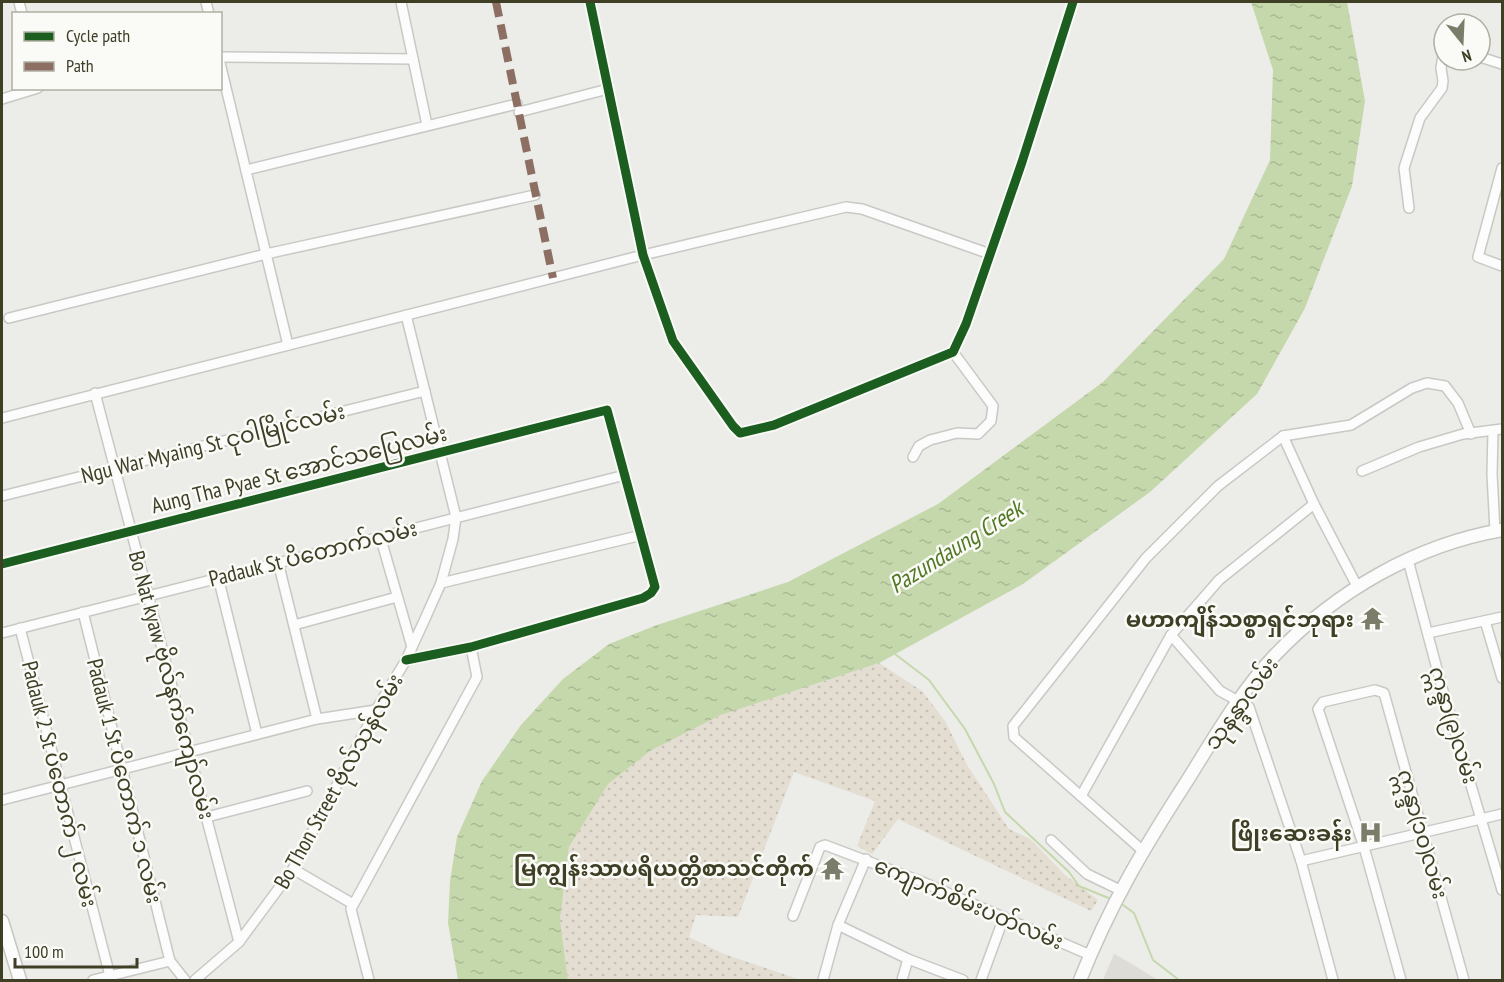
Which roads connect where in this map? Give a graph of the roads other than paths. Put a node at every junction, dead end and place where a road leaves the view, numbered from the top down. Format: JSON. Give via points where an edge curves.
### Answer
{"nodes":[{"id":1,"x":401,"y":2,"type":"edge"},
{"id":2,"x":590,"y":2,"type":"edge"},
{"id":3,"x":1073,"y":2,"type":"edge"},
{"id":4,"x":222,"y":57,"type":"edge"},
{"id":5,"x":413,"y":59,"type":"junction"},
{"id":6,"x":222,"y":71,"type":"edge"},
{"id":7,"x":1442,"y":72,"type":"edge"},
{"id":8,"x":608,"y":89,"type":"junction"},
{"id":9,"x":31,"y":90,"type":"edge"},
{"id":10,"x":2,"y":99,"type":"edge"},
{"id":11,"x":428,"y":125,"type":"junction"},
{"id":12,"x":1503,"y":168,"type":"edge"},
{"id":13,"x":246,"y":170,"type":"junction"},
{"id":14,"x":535,"y":195,"type":"dead end"},
{"id":15,"x":1409,"y":208,"type":"dead end"},
{"id":16,"x":266,"y":254,"type":"junction"},
{"id":17,"x":990,"y":254,"type":"junction"},
{"id":18,"x":643,"y":255,"type":"junction"},
{"id":19,"x":1503,"y":266,"type":"edge"},
{"id":20,"x":406,"y":315,"type":"junction"},
{"id":21,"x":9,"y":318,"type":"dead end"},
{"id":22,"x":288,"y":345,"type":"junction"},
{"id":23,"x":953,"y":352,"type":"junction"},
{"id":24,"x":424,"y":391,"type":"junction"},
{"id":25,"x":95,"y":393,"type":"junction"},
{"id":26,"x":2,"y":418,"type":"edge"},
{"id":27,"x":1498,"y":431,"type":"edge"},
{"id":28,"x":1471,"y":434,"type":"junction"},
{"id":29,"x":1283,"y":436,"type":"junction"},
{"id":30,"x":441,"y":454,"type":"junction"},
{"id":31,"x":913,"y":457,"type":"dead end"},
{"id":32,"x":115,"y":468,"type":"junction"},
{"id":33,"x":1362,"y":471,"type":"dead end"},
{"id":34,"x":625,"y":475,"type":"junction"},
{"id":35,"x":2,"y":496,"type":"edge"},
{"id":36,"x":1314,"y":504,"type":"junction"},
{"id":37,"x":456,"y":517,"type":"junction"},
{"id":38,"x":1499,"y":531,"type":"edge"},
{"id":39,"x":132,"y":532,"type":"junction"},
{"id":40,"x":642,"y":535,"type":"junction"},
{"id":41,"x":380,"y":536,"type":"junction"},
{"id":42,"x":1408,"y":560,"type":"junction"},
{"id":43,"x":278,"y":562,"type":"junction"},
{"id":44,"x":2,"y":564,"type":"edge"},
{"id":45,"x":218,"y":577,"type":"junction"},
{"id":46,"x":441,"y":583,"type":"junction"},
{"id":47,"x":1358,"y":586,"type":"junction"},
{"id":48,"x":148,"y":595,"type":"junction"},
{"id":49,"x":397,"y":597,"type":"junction"},
{"id":50,"x":83,"y":612,"type":"junction"},
{"id":51,"x":1503,"y":617,"type":"edge"},
{"id":52,"x":1485,"y":621,"type":"junction"},
{"id":53,"x":294,"y":625,"type":"junction"},
{"id":54,"x":20,"y":628,"type":"junction"},
{"id":55,"x":2,"y":633,"type":"edge"},
{"id":56,"x":1428,"y":633,"type":"junction"},
{"id":57,"x":1171,"y":636,"type":"junction"},
{"id":58,"x":412,"y":647,"type":"junction"},
{"id":59,"x":471,"y":647,"type":"junction"},
{"id":60,"x":406,"y":660,"type":"junction"},
{"id":61,"x":1503,"y":678,"type":"edge"},
{"id":62,"x":1238,"y":701,"type":"junction"},
{"id":63,"x":376,"y":710,"type":"junction"},
{"id":64,"x":317,"y":719,"type":"junction"},
{"id":65,"x":256,"y":734,"type":"junction"},
{"id":66,"x":189,"y":752,"type":"junction"},
{"id":67,"x":121,"y":768,"type":"junction"},
{"id":68,"x":60,"y":783,"type":"junction"},
{"id":69,"x":307,"y":791,"type":"dead end"},
{"id":70,"x":1081,"y":795,"type":"junction"},
{"id":71,"x":2,"y":800,"type":"edge"},
{"id":72,"x":1503,"y":814,"type":"edge"},
{"id":73,"x":207,"y":817,"type":"junction"},
{"id":74,"x":1482,"y":819,"type":"junction"},
{"id":75,"x":1423,"y":833,"type":"junction"},
{"id":76,"x":1051,"y":840,"type":"dead end"},
{"id":77,"x":1364,"y":847,"type":"junction"},
{"id":78,"x":1142,"y":850,"type":"junction"},
{"id":79,"x":866,"y":859,"type":"junction"},
{"id":80,"x":1301,"y":861,"type":"junction"},
{"id":81,"x":293,"y":869,"type":"junction"},
{"id":82,"x":1503,"y":890,"type":"edge"},
{"id":83,"x":1119,"y":892,"type":"junction"},
{"id":84,"x":352,"y":904,"type":"junction"},
{"id":85,"x":793,"y":916,"type":"dead end"},
{"id":86,"x":1004,"y":917,"type":"junction"},
{"id":87,"x":2,"y":921,"type":"edge"},
{"id":88,"x":838,"y":925,"type":"junction"},
{"id":89,"x":4,"y":938,"type":"edge"},
{"id":90,"x":239,"y":942,"type":"junction"},
{"id":91,"x":1090,"y":956,"type":"junction"},
{"id":92,"x":908,"y":959,"type":"junction"},
{"id":93,"x":170,"y":961,"type":"junction"},
{"id":94,"x":110,"y":976,"type":"junction"},
{"id":95,"x":20,"y":981,"type":"edge"},
{"id":96,"x":93,"y":981,"type":"edge"},
{"id":97,"x":185,"y":981,"type":"edge"},
{"id":98,"x":195,"y":981,"type":"edge"},
{"id":99,"x":369,"y":981,"type":"edge"},
{"id":100,"x":823,"y":981,"type":"edge"},
{"id":101,"x":902,"y":981,"type":"edge"},
{"id":102,"x":963,"y":981,"type":"edge"},
{"id":103,"x":981,"y":981,"type":"edge"},
{"id":104,"x":1080,"y":981,"type":"edge"},
{"id":105,"x":1333,"y":981,"type":"edge"},
{"id":106,"x":1401,"y":981,"type":"edge"},
{"id":107,"x":1464,"y":981,"type":"edge"}],
"edges":[{"from":1,"to":5,"type":"street"},
{"from":2,"to":8,"type":"street"},
{"from":3,"to":17,"type":"street"},
{"from":4,"to":5,"type":"street"},
{"from":5,"to":11,"type":"street"},
{"from":6,"to":13,"type":"street"},
{"from":7,"to":15,"type":"street","via":[[1442,88],[1420,118],[1404,168]]},
{"from":8,"to":11,"type":"street"},
{"from":8,"to":18,"type":"street"},
{"from":9,"to":10,"type":"street"},
{"from":11,"to":13,"type":"street"},
{"from":12,"to":19,"type":"street","via":[[1478,257]]},
{"from":13,"to":16,"type":"street"},
{"from":14,"to":16,"type":"street"},
{"from":16,"to":21,"type":"street"},
{"from":16,"to":22,"type":"street"},
{"from":17,"to":18,"type":"street","via":[[862,209],[846,207]]},
{"from":17,"to":23,"type":"street"},
{"from":18,"to":20,"type":"street"},
{"from":18,"to":23,"type":"street","via":[[673,340],[740,433],[774,425]]},
{"from":20,"to":22,"type":"street"},
{"from":20,"to":24,"type":"street","name":"Bo Thon Street ဗိုလ်သုန်လမ်း"},
{"from":22,"to":25,"type":"street"},
{"from":23,"to":31,"type":"street","via":[[993,406],[991,421],[978,434],[957,434],[924,443]]},
{"from":24,"to":30,"type":"street","name":"Bo Thon Street ဗိုလ်သုန်လမ်း"},
{"from":24,"to":32,"type":"street","name":"Ngu War Myaing St ငုဝါမြိုင်လမ်း"},
{"from":25,"to":26,"type":"street"},
{"from":25,"to":32,"type":"street","name":"Bo Nat kyaw ဗိုလ်နက်ကျော်လမ်း"},
{"from":27,"to":28,"type":"street"},
{"from":27,"to":38,"type":"street"},
{"from":28,"to":29,"type":"street","via":[[1458,403],[1445,386],[1427,383],[1351,425]]},
{"from":28,"to":33,"type":"street","via":[[1419,447]]},
{"from":29,"to":36,"type":"street"},
{"from":29,"to":70,"type":"street","via":[[1218,486],[1146,558],[1013,726],[1014,737]]},
{"from":30,"to":34,"type":"street","name":"Aung Tha Pyae St အောင်သပြေလမ်း","via":[[607,410]]},
{"from":30,"to":37,"type":"street","name":"Bo Thon Street ဗိုလ်သုန်လမ်း"},
{"from":30,"to":39,"type":"street","name":"Aung Tha Pyae St အောင်သပြေလမ်း"},
{"from":32,"to":35,"type":"street","name":"Ngu War Myaing St ငုဝါမြိုင်လမ်း"},
{"from":32,"to":39,"type":"street","name":"Bo Nat kyaw ဗိုလ်နက်ကျော်လမ်း"},
{"from":34,"to":37,"type":"street","name":"Padauk St ပိတောက်လမ်း"},
{"from":34,"to":40,"type":"street"},
{"from":36,"to":47,"type":"street"},
{"from":36,"to":57,"type":"street","via":[[1219,580]]},
{"from":37,"to":41,"type":"street","name":"Padauk St ပိတောက်လမ်း"},
{"from":37,"to":46,"type":"street","name":"Bo Thon Street ဗိုလ်သုန်လမ်း"},
{"from":38,"to":42,"type":"main road","name":"သုနန္ဒာလမ်း","via":[[1441,546]]},
{"from":39,"to":44,"type":"street","name":"Aung Tha Pyae St အောင်သပြေလမ်း"},
{"from":39,"to":48,"type":"street","name":"Bo Nat kyaw ဗိုလ်နက်ကျော်လမ်း"},
{"from":40,"to":46,"type":"street"},
{"from":40,"to":59,"type":"street","via":[[655,587],[644,598]]},
{"from":41,"to":43,"type":"street","name":"Padauk St ပိတောက်လမ်း"},
{"from":41,"to":49,"type":"street"},
{"from":42,"to":47,"type":"main road","name":"သုနန္ဒာလမ်း"},
{"from":42,"to":56,"type":"street","name":"ဣန္ဒာ(၉)လမ်း"},
{"from":43,"to":45,"type":"street","name":"Padauk St ပိတောက်လမ်း"},
{"from":43,"to":53,"type":"street"},
{"from":45,"to":48,"type":"street","name":"Padauk St ပိတောက်လမ်း"},
{"from":45,"to":65,"type":"street"},
{"from":46,"to":58,"type":"street","name":"Bo Thon Street ဗိုလ်သုန်လမ်း"},
{"from":47,"to":62,"type":"main road","name":"သုနန္ဒာလမ်း","via":[[1309,622],[1274,656]]},
{"from":48,"to":50,"type":"street","name":"Padauk St ပိတောက်လမ်း"},
{"from":48,"to":66,"type":"street","name":"Bo Nat kyaw ဗိုလ်နက်ကျော်လမ်း"},
{"from":49,"to":53,"type":"street"},
{"from":49,"to":58,"type":"street"},
{"from":50,"to":54,"type":"street","name":"Padauk St ပိတောက်လမ်း"},
{"from":50,"to":67,"type":"street","name":"Padauk 1 St ပိတောက် ၁ လမ်း"},
{"from":51,"to":52,"type":"street"},
{"from":52,"to":56,"type":"street"},
{"from":52,"to":61,"type":"street"},
{"from":53,"to":64,"type":"street"},
{"from":54,"to":55,"type":"street","name":"Padauk St ပိတောက်လမ်း"},
{"from":54,"to":68,"type":"street","name":"Padauk 2 St ပိတောက် ၂ လမ်း"},
{"from":56,"to":74,"type":"street","name":"ဣန္ဒာ(၉)လမ်း"},
{"from":57,"to":62,"type":"street","via":[[1220,691]]},
{"from":57,"to":70,"type":"street"},
{"from":58,"to":60,"type":"street","name":"Bo Thon Street ဗိုလ်သုန်လမ်း"},
{"from":59,"to":60,"type":"street"},
{"from":59,"to":84,"type":"street","via":[[477,676]]},
{"from":60,"to":63,"type":"street","name":"Bo Thon Street ဗိုလ်သုန်လမ်း"},
{"from":62,"to":78,"type":"main road","name":"သုနန္ဒာလမ်း"},
{"from":62,"to":80,"type":"street","via":[[1249,706]]},
{"from":63,"to":64,"type":"street"},
{"from":63,"to":81,"type":"street","name":"Bo Thon Street ဗိုလ်သုန်လမ်း"},
{"from":64,"to":65,"type":"street"},
{"from":65,"to":66,"type":"street"},
{"from":66,"to":67,"type":"street"},
{"from":66,"to":73,"type":"street","name":"Bo Nat kyaw ဗိုလ်နက်ကျော်လမ်း"},
{"from":67,"to":68,"type":"street"},
{"from":67,"to":93,"type":"street","name":"Padauk 1 St ပိတောက် ၁ လမ်း"},
{"from":68,"to":71,"type":"street"},
{"from":68,"to":94,"type":"street","name":"Padauk 2 St ပိတောက် ၂ လမ်း"},
{"from":69,"to":73,"type":"street"},
{"from":70,"to":78,"type":"street"},
{"from":72,"to":74,"type":"street"},
{"from":73,"to":90,"type":"street","name":"Bo Nat kyaw ဗိုလ်နက်ကျော်လမ်း"},
{"from":74,"to":75,"type":"street"},
{"from":74,"to":82,"type":"street","name":"ဣန္ဒာ(၉)လမ်း"},
{"from":75,"to":77,"type":"street"},
{"from":75,"to":77,"type":"street","name":"ဣန္ဒာ(၁၀)လမ်း","via":[[1380,690],[1320,705],[1318,709]]},
{"from":75,"to":107,"type":"street","name":"ဣန္ဒာ(၁၀)လမ်း"},
{"from":76,"to":83,"type":"street","via":[[1087,874]]},
{"from":77,"to":80,"type":"street"},
{"from":77,"to":106,"type":"street"},
{"from":78,"to":83,"type":"main road","name":"သုနန္ဒာလမ်း"},
{"from":79,"to":85,"type":"street","via":[[825,845],[820,847]]},
{"from":79,"to":86,"type":"street","name":"ကျောက်စိမ်းပတ်လမ်း"},
{"from":79,"to":88,"type":"street","name":"ကျောက်စိမ်းပတ်လမ်း"},
{"from":80,"to":105,"type":"street"},
{"from":81,"to":84,"type":"street"},
{"from":81,"to":90,"type":"street","name":"Bo Thon Street ဗိုလ်သုန်လမ်း"},
{"from":83,"to":91,"type":"main road","name":"သုနန္ဒာလမ်း"},
{"from":84,"to":99,"type":"street","via":[[351,915]]},
{"from":86,"to":91,"type":"street","name":"ကျောက်စိမ်းပတ်လမ်း"},
{"from":86,"to":103,"type":"street"},
{"from":87,"to":89,"type":"main road"},
{"from":88,"to":92,"type":"street"},
{"from":88,"to":100,"type":"street","name":"ကျောက်စိမ်းပတ်လမ်း"},
{"from":89,"to":95,"type":"main road"},
{"from":90,"to":98,"type":"street","name":"Bo Thon Street ဗိုလ်သုန်လမ်း"},
{"from":91,"to":104,"type":"main road","name":"သုနန္ဒာလမ်း"},
{"from":92,"to":101,"type":"street"},
{"from":92,"to":102,"type":"street"},
{"from":93,"to":94,"type":"street"},
{"from":93,"to":97,"type":"street","name":"Padauk 1 St ပိတောက် ၁ လမ်း"},
{"from":94,"to":96,"type":"street"}]}
